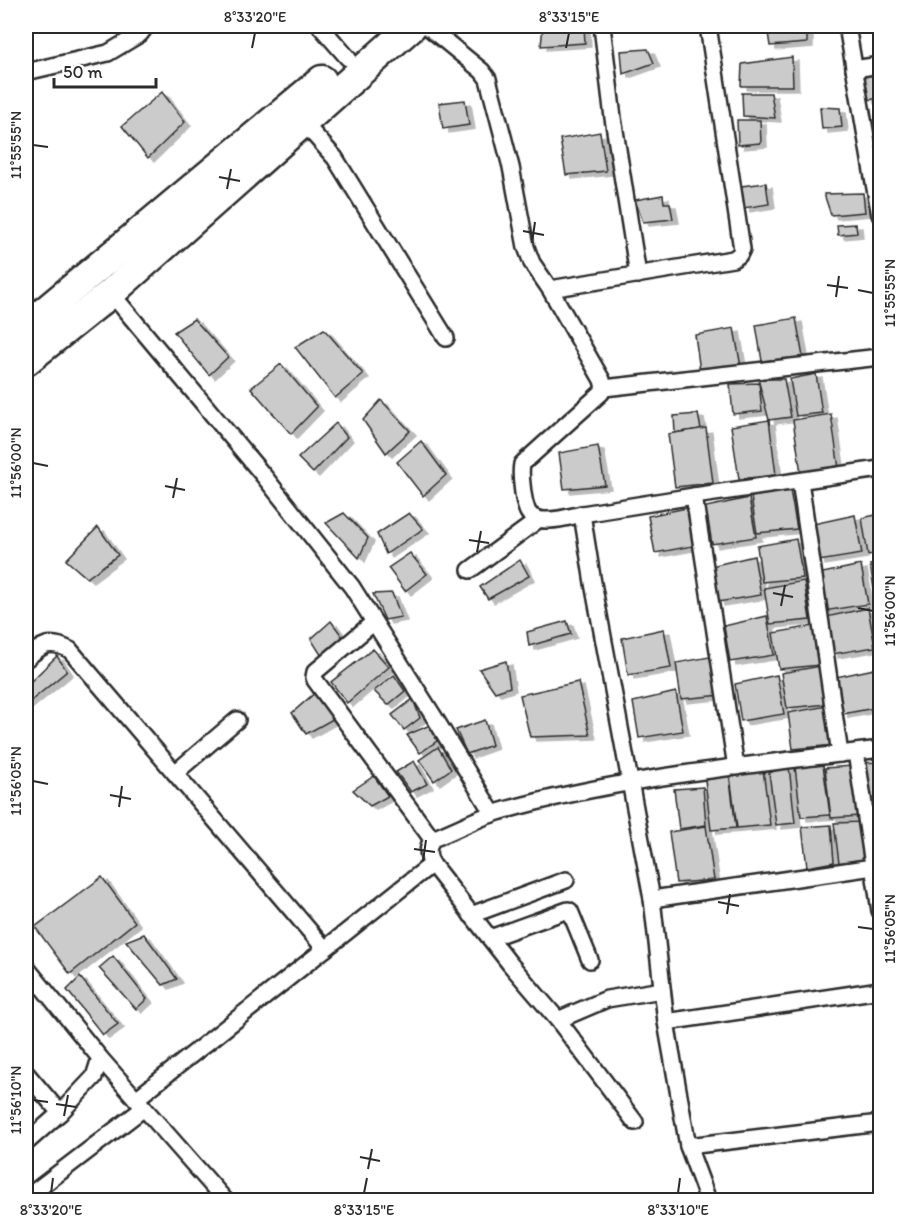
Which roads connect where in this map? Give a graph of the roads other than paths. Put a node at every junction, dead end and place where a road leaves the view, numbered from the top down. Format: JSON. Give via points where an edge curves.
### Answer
{"nodes":[{"id":1,"x":146,"y":26,"type":"edge"},
{"id":2,"x":320,"y":26,"type":"edge"},
{"id":3,"x":384,"y":26,"type":"edge"},
{"id":4,"x":412,"y":26,"type":"edge"},
{"id":5,"x":427,"y":26,"type":"edge"},
{"id":6,"x":602,"y":26,"type":"edge"},
{"id":7,"x":708,"y":26,"type":"edge"},
{"id":8,"x":847,"y":26,"type":"edge"},
{"id":9,"x":348,"y":58,"type":"junction"},
{"id":10,"x":880,"y":65,"type":"edge"},
{"id":11,"x":854,"y":69,"type":"junction"},
{"id":12,"x":26,"y":72,"type":"edge"},
{"id":13,"x":303,"y":122,"type":"junction"},
{"id":14,"x":877,"y":182,"type":"edge"},
{"id":15,"x":880,"y":216,"type":"edge"},
{"id":16,"x":638,"y":275,"type":"junction"},
{"id":17,"x":550,"y":289,"type":"junction"},
{"id":18,"x":111,"y":293,"type":"junction"},
{"id":19,"x":26,"y":327,"type":"edge"},
{"id":20,"x":446,"y":338,"type":"dead end"},
{"id":21,"x":880,"y":357,"type":"edge"},
{"id":22,"x":26,"y":361,"type":"edge"},
{"id":23,"x":603,"y":388,"type":"junction"},
{"id":24,"x":880,"y":469,"type":"edge"},
{"id":25,"x":800,"y":482,"type":"junction"},
{"id":26,"x":694,"y":496,"type":"junction"},
{"id":27,"x":582,"y":514,"type":"junction"},
{"id":28,"x":538,"y":520,"type":"junction"},
{"id":29,"x":470,"y":570,"type":"dead end"},
{"id":30,"x":374,"y":622,"type":"junction"},
{"id":31,"x":26,"y":658,"type":"edge"},
{"id":32,"x":237,"y":720,"type":"dead end"},
{"id":33,"x":880,"y":749,"type":"edge"},
{"id":34,"x":856,"y":752,"type":"junction"},
{"id":35,"x":840,"y":754,"type":"junction"},
{"id":36,"x":736,"y":767,"type":"junction"},
{"id":37,"x":175,"y":773,"type":"junction"},
{"id":38,"x":630,"y":783,"type":"junction"},
{"id":39,"x":493,"y":814,"type":"junction"},
{"id":40,"x":432,"y":839,"type":"junction"},
{"id":41,"x":432,"y":864,"type":"junction"},
{"id":42,"x":878,"y":867,"type":"edge"},
{"id":43,"x":566,"y":880,"type":"dead end"},
{"id":44,"x":652,"y":899,"type":"junction"},
{"id":45,"x":880,"y":911,"type":"edge"},
{"id":46,"x":471,"y":915,"type":"junction"},
{"id":47,"x":490,"y":938,"type":"junction"},
{"id":48,"x":325,"y":949,"type":"junction"},
{"id":49,"x":590,"y":960,"type":"dead end"},
{"id":50,"x":26,"y":967,"type":"edge"},
{"id":51,"x":662,"y":990,"type":"junction"},
{"id":52,"x":880,"y":990,"type":"edge"},
{"id":53,"x":558,"y":1020,"type":"junction"},
{"id":54,"x":666,"y":1022,"type":"junction"},
{"id":55,"x":100,"y":1058,"type":"junction"},
{"id":56,"x":28,"y":1079,"type":"edge"},
{"id":57,"x":140,"y":1103,"type":"junction"},
{"id":58,"x":60,"y":1113,"type":"junction"},
{"id":59,"x":635,"y":1122,"type":"dead end"},
{"id":60,"x":880,"y":1123,"type":"edge"},
{"id":61,"x":26,"y":1143,"type":"edge"},
{"id":62,"x":688,"y":1146,"type":"junction"},
{"id":63,"x":26,"y":1198,"type":"edge"},
{"id":64,"x":219,"y":1198,"type":"edge"},
{"id":65,"x":708,"y":1200,"type":"edge"}],
"edges":[{"from":1,"to":12,"type":"street","via":[[140,34],[108,53]]},
{"from":2,"to":9,"type":"street"},
{"from":3,"to":9,"type":"highway"},
{"from":4,"to":13,"type":"highway"},
{"from":5,"to":17,"type":"street","via":[[488,80],[511,167],[526,246],[532,263]]},
{"from":6,"to":16,"type":"street"},
{"from":7,"to":16,"type":"street","via":[[742,249],[733,260]]},
{"from":8,"to":11,"type":"street"},
{"from":9,"to":19,"type":"highway"},
{"from":10,"to":11,"type":"street"},
{"from":11,"to":14,"type":"street"},
{"from":13,"to":18,"type":"highway"},
{"from":13,"to":20,"type":"street","via":[[335,158]]},
{"from":14,"to":15,"type":"street"},
{"from":16,"to":17,"type":"street"},
{"from":17,"to":23,"type":"street"},
{"from":18,"to":22,"type":"highway"},
{"from":18,"to":30,"type":"street","via":[[263,475],[352,587]]},
{"from":21,"to":23,"type":"street"},
{"from":23,"to":28,"type":"street","via":[[522,464],[525,502],[528,512]]},
{"from":24,"to":25,"type":"street"},
{"from":25,"to":26,"type":"street"},
{"from":25,"to":35,"type":"street"},
{"from":26,"to":27,"type":"street"},
{"from":26,"to":36,"type":"street"},
{"from":27,"to":28,"type":"street"},
{"from":27,"to":38,"type":"street"},
{"from":28,"to":29,"type":"street"},
{"from":30,"to":39,"type":"street"},
{"from":30,"to":40,"type":"street","via":[[315,672],[315,680]]},
{"from":31,"to":37,"type":"street","via":[[42,645],[61,645],[70,650]]},
{"from":32,"to":37,"type":"street"},
{"from":33,"to":34,"type":"street"},
{"from":34,"to":35,"type":"street"},
{"from":34,"to":42,"type":"street"},
{"from":35,"to":36,"type":"street"},
{"from":36,"to":38,"type":"street"},
{"from":37,"to":48,"type":"street"},
{"from":38,"to":39,"type":"street"},
{"from":38,"to":44,"type":"street"},
{"from":39,"to":40,"type":"street"},
{"from":40,"to":41,"type":"street","via":[[428,847]]},
{"from":41,"to":46,"type":"street"},
{"from":41,"to":48,"type":"street"},
{"from":42,"to":44,"type":"street"},
{"from":42,"to":45,"type":"street"},
{"from":43,"to":46,"type":"street"},
{"from":44,"to":51,"type":"street"},
{"from":46,"to":47,"type":"street"},
{"from":47,"to":49,"type":"street","via":[[568,910]]},
{"from":47,"to":53,"type":"street"},
{"from":48,"to":57,"type":"street"},
{"from":50,"to":55,"type":"street"},
{"from":51,"to":53,"type":"street","via":[[607,999]]},
{"from":51,"to":54,"type":"street"},
{"from":52,"to":54,"type":"street"},
{"from":53,"to":59,"type":"street"},
{"from":54,"to":62,"type":"street"},
{"from":55,"to":57,"type":"street"},
{"from":55,"to":58,"type":"street","via":[[94,1077]]},
{"from":56,"to":58,"type":"street"},
{"from":57,"to":63,"type":"street"},
{"from":57,"to":64,"type":"street"},
{"from":58,"to":61,"type":"street"},
{"from":60,"to":62,"type":"street"},
{"from":62,"to":65,"type":"street"}]}
